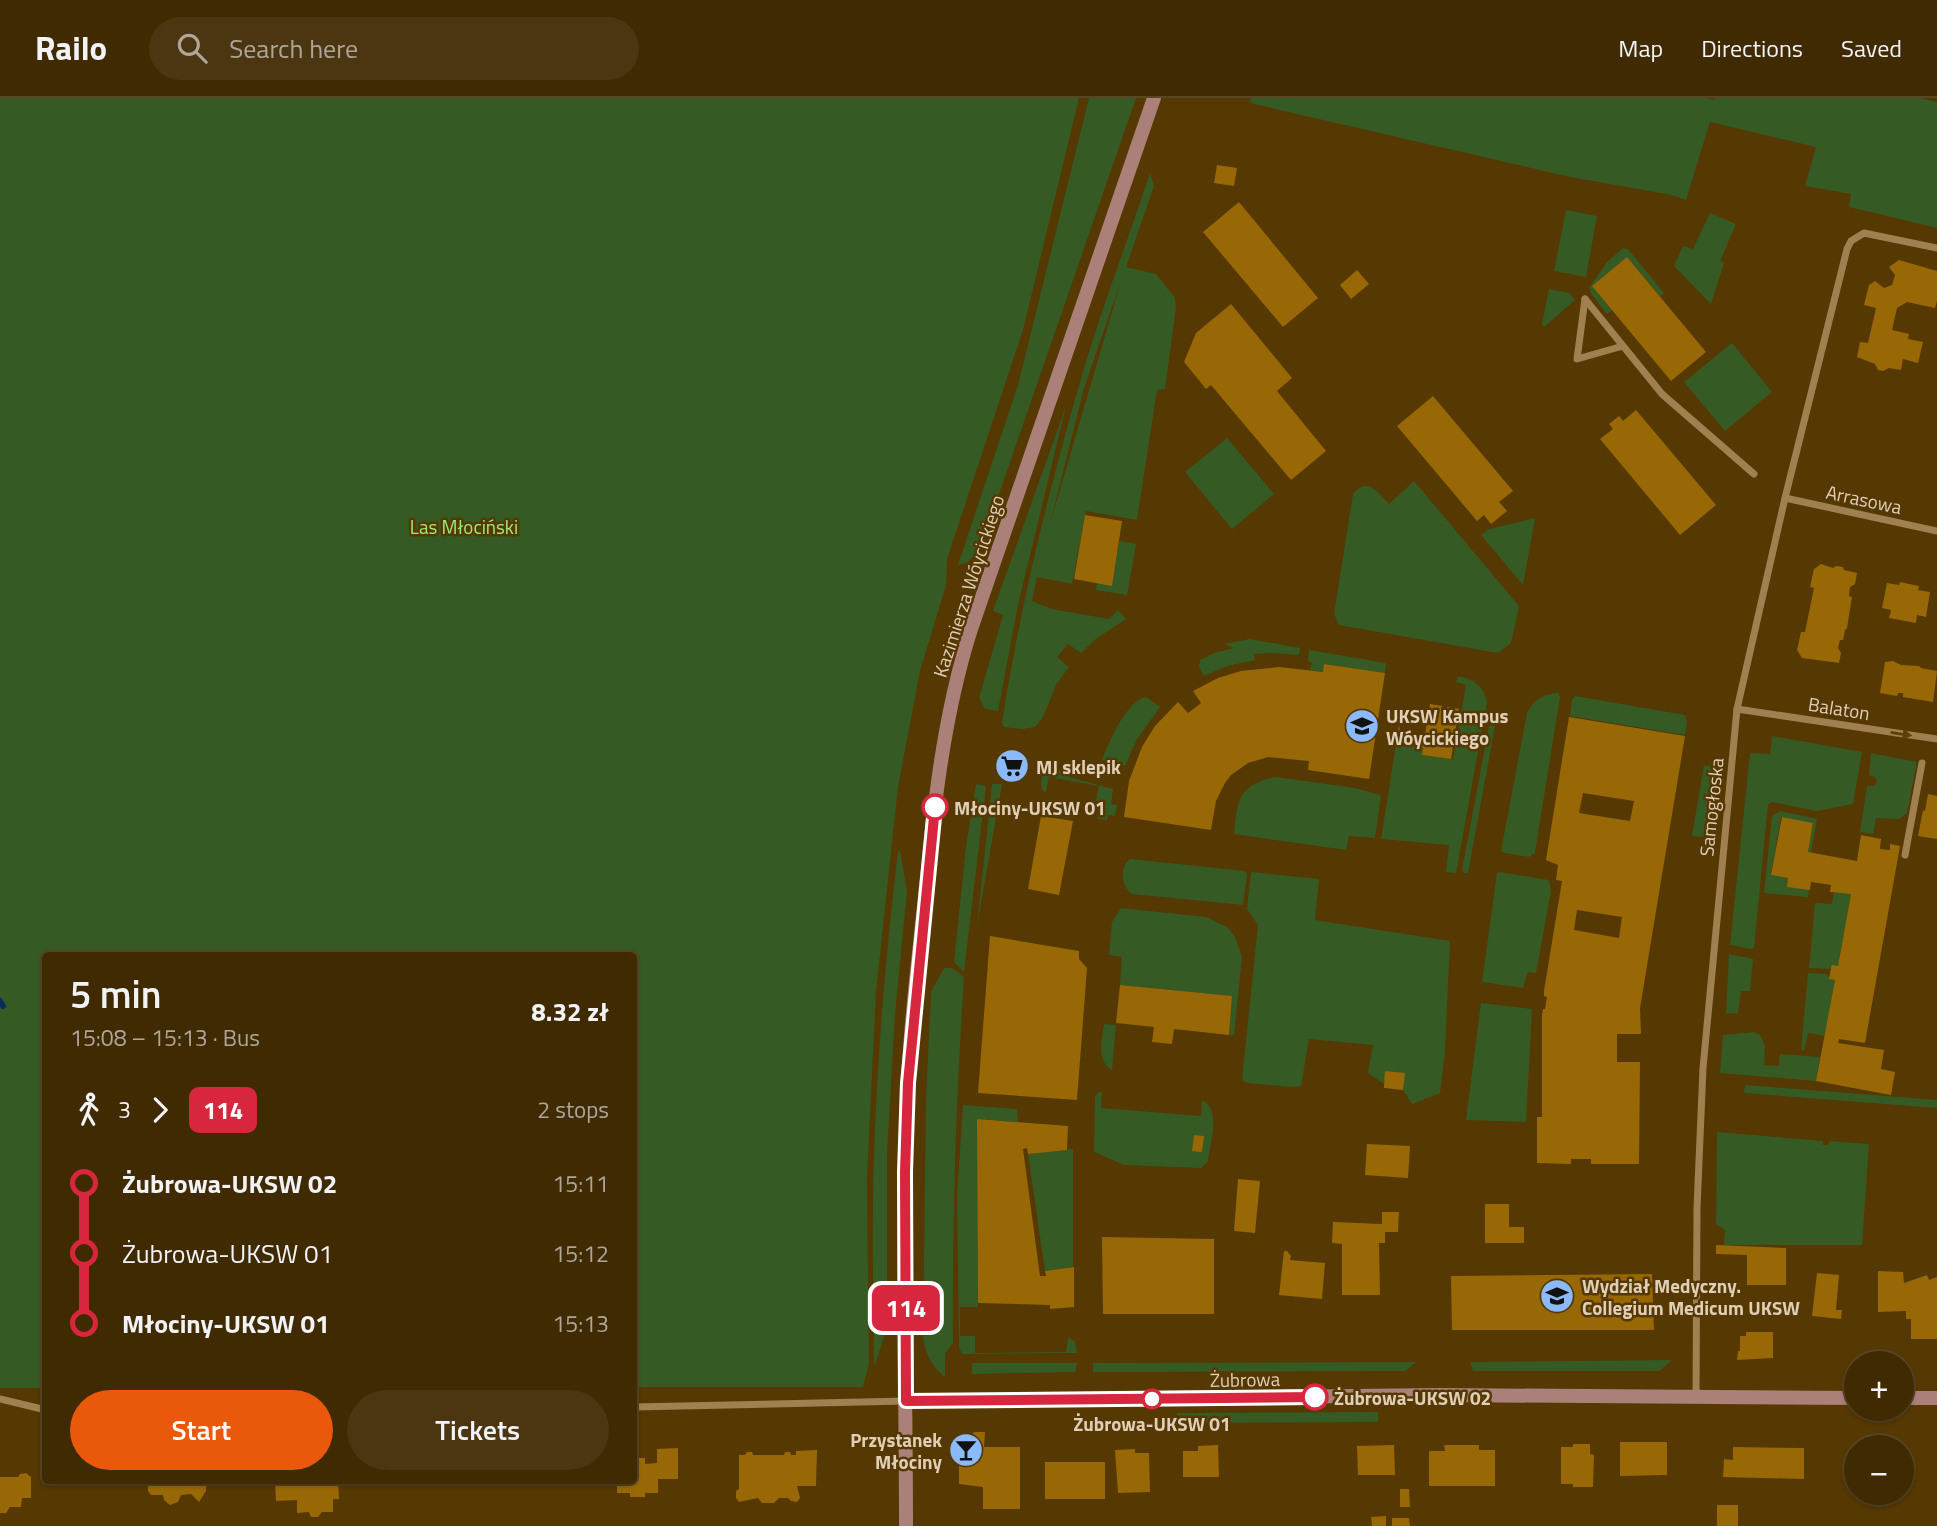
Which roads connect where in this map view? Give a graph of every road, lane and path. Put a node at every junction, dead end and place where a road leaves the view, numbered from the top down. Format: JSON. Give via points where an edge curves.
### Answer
{"nodes":[{"id":1,"x":1154,"y":98,"type":"edge"},
{"id":2,"x":1937,"y":248,"type":"edge"},
{"id":3,"x":1623,"y":346,"type":"junction"},
{"id":4,"x":1754,"y":474,"type":"dead end"},
{"id":5,"x":1785,"y":498,"type":"junction"},
{"id":6,"x":1937,"y":531,"type":"edge"},
{"id":7,"x":1737,"y":709,"type":"junction"},
{"id":8,"x":1937,"y":739,"type":"edge"},
{"id":9,"x":1922,"y":762,"type":"dead end"},
{"id":10,"x":1905,"y":855,"type":"dead end"},
{"id":11,"x":1696,"y":1398,"type":"junction"},
{"id":12,"x":1844,"y":1398,"type":"edge"},
{"id":13,"x":1914,"y":1398,"type":"edge"},
{"id":14,"x":1937,"y":1398,"type":"edge"},
{"id":15,"x":0,"y":1399,"type":"edge"},
{"id":16,"x":906,"y":1401,"type":"junction"},
{"id":17,"x":637,"y":1407,"type":"edge"},
{"id":18,"x":42,"y":1409,"type":"edge"},
{"id":19,"x":906,"y":1526,"type":"edge"}],
"edges":[{"from":1,"to":16,"type":"street","name":"Kazimierza Wóycickiego","via":[[986,582],[957,680],[930,845],[908,1083]]},
{"from":2,"to":5,"type":"street","name":"Samogłoska","via":[[1864,233],[1847,249]]},
{"from":3,"to":3,"type":"street","via":[[1577,359],[1585,299],[1615,336]]},
{"from":3,"to":4,"type":"street","via":[[1662,394]]},
{"from":5,"to":6,"type":"street","name":"Arrasowa"},
{"from":5,"to":7,"type":"street","name":"Samogłoska"},
{"from":7,"to":8,"type":"street","name":"Balaton","one_way":true},
{"from":7,"to":11,"type":"street","name":"Samogłoska","via":[[1703,1068]]},
{"from":9,"to":10,"type":"street"},
{"from":11,"to":12,"type":"street","name":"Żubrowa"},
{"from":11,"to":16,"type":"street","name":"Żubrowa","via":[[1438,1395]]},
{"from":13,"to":14,"type":"street"},
{"from":15,"to":18,"type":"street"},
{"from":16,"to":17,"type":"street","name":"Żubrowa"},
{"from":16,"to":19,"type":"street","name":"Kazimierza Wóycickiego"}]}
